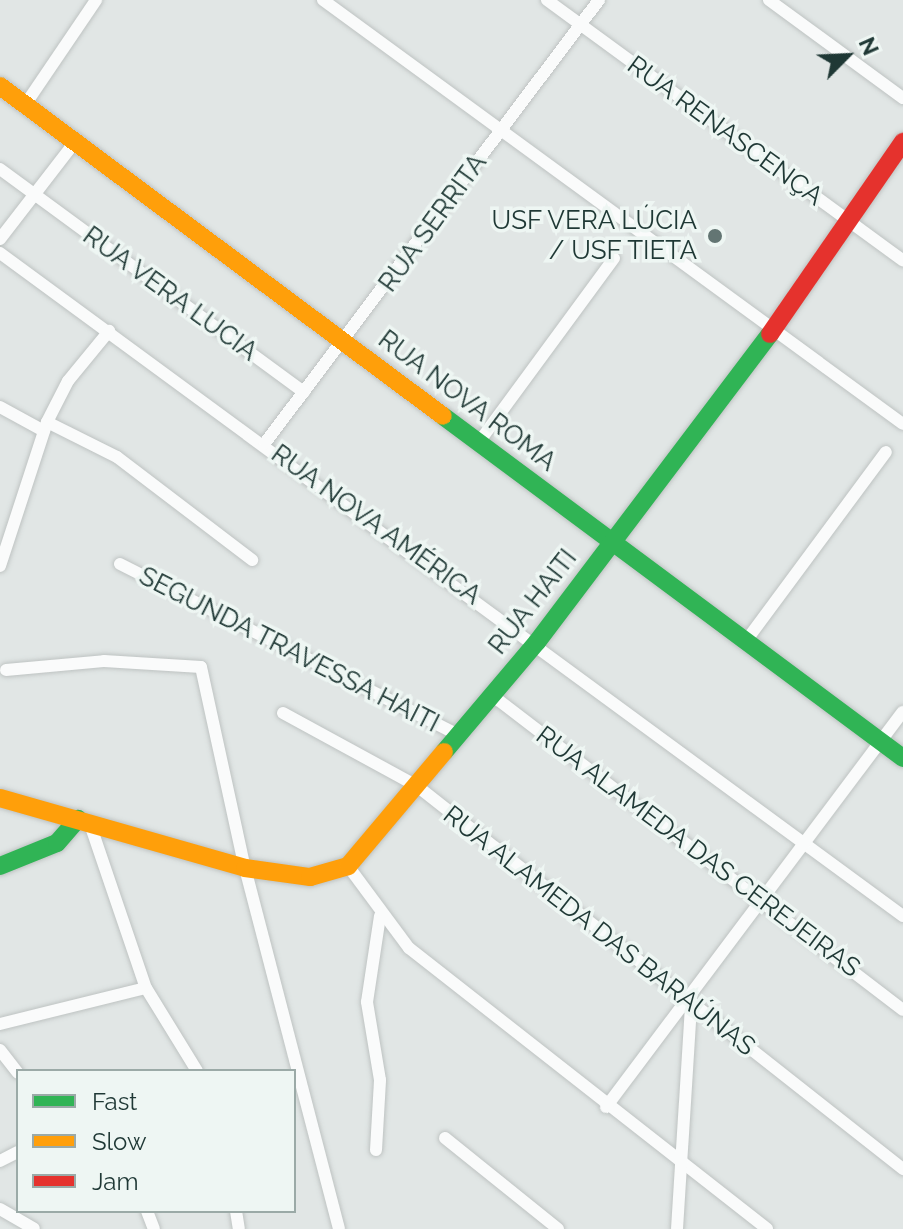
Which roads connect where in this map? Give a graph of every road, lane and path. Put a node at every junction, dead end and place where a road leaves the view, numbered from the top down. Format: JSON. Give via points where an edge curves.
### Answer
{"nodes":[{"id":1,"x":96,"y":0,"type":"edge"},
{"id":2,"x":323,"y":0,"type":"edge"},
{"id":3,"x":547,"y":0,"type":"edge"},
{"id":4,"x":599,"y":0,"type":"edge"},
{"id":5,"x":769,"y":0,"type":"edge"},
{"id":6,"x":581,"y":25,"type":"junction"},
{"id":7,"x":0,"y":86,"type":"edge"},
{"id":8,"x":903,"y":98,"type":"edge"},
{"id":9,"x":25,"y":105,"type":"junction"},
{"id":10,"x":501,"y":131,"type":"junction"},
{"id":11,"x":75,"y":142,"type":"junction"},
{"id":12,"x":903,"y":142,"type":"edge"},
{"id":13,"x":0,"y":169,"type":"edge"},
{"id":14,"x":36,"y":196,"type":"junction"},
{"id":15,"x":848,"y":222,"type":"junction"},
{"id":16,"x":0,"y":239,"type":"edge"},
{"id":17,"x":0,"y":253,"type":"edge"},
{"id":18,"x":614,"y":258,"type":"dead end"},
{"id":19,"x":903,"y":261,"type":"edge"},
{"id":20,"x":775,"y":328,"type":"junction"},
{"id":21,"x":109,"y":331,"type":"junction"},
{"id":22,"x":345,"y":343,"type":"junction"},
{"id":23,"x":304,"y":392,"type":"junction"},
{"id":24,"x":0,"y":407,"type":"edge"},
{"id":25,"x":903,"y":424,"type":"edge"},
{"id":26,"x":46,"y":426,"type":"junction"},
{"id":27,"x":479,"y":442,"type":"junction"},
{"id":28,"x":265,"y":443,"type":"junction"},
{"id":29,"x":886,"y":452,"type":"dead end"},
{"id":30,"x":612,"y":542,"type":"junction"},
{"id":31,"x":252,"y":560,"type":"dead end"},
{"id":32,"x":120,"y":564,"type":"dead end"},
{"id":33,"x":0,"y":566,"type":"edge"},
{"id":34,"x":746,"y":641,"type":"junction"},
{"id":35,"x":537,"y":642,"type":"junction"},
{"id":36,"x":6,"y":670,"type":"dead end"},
{"id":37,"x":493,"y":696,"type":"junction"},
{"id":38,"x":903,"y":712,"type":"edge"},
{"id":39,"x":283,"y":713,"type":"dead end"},
{"id":40,"x":459,"y":735,"type":"junction"},
{"id":41,"x":881,"y":741,"type":"junction"},
{"id":42,"x":903,"y":758,"type":"edge"},
{"id":43,"x":417,"y":786,"type":"junction"},
{"id":44,"x":0,"y":798,"type":"edge"},
{"id":45,"x":84,"y":820,"type":"junction"},
{"id":46,"x":805,"y":844,"type":"junction"},
{"id":47,"x":0,"y":866,"type":"edge"},
{"id":48,"x":348,"y":866,"type":"junction"},
{"id":49,"x":245,"y":868,"type":"junction"},
{"id":50,"x":763,"y":901,"type":"junction"},
{"id":51,"x":380,"y":916,"type":"junction"},
{"id":52,"x":903,"y":916,"type":"edge"},
{"id":53,"x":146,"y":988,"type":"junction"},
{"id":54,"x":689,"y":1004,"type":"junction"},
{"id":55,"x":903,"y":1010,"type":"edge"},
{"id":56,"x":0,"y":1024,"type":"edge"},
{"id":57,"x":0,"y":1050,"type":"edge"},
{"id":58,"x":196,"y":1069,"type":"edge"},
{"id":59,"x":16,"y":1070,"type":"edge"},
{"id":60,"x":606,"y":1107,"type":"junction"},
{"id":61,"x":445,"y":1138,"type":"dead end"},
{"id":62,"x":376,"y":1150,"type":"dead end"},
{"id":63,"x":679,"y":1162,"type":"junction"},
{"id":64,"x":902,"y":1166,"type":"edge"},
{"id":65,"x":0,"y":1209,"type":"edge"},
{"id":66,"x":34,"y":1229,"type":"edge"},
{"id":67,"x":339,"y":1229,"type":"edge"},
{"id":68,"x":558,"y":1229,"type":"edge"},
{"id":69,"x":677,"y":1229,"type":"edge"},
{"id":70,"x":767,"y":1229,"type":"edge"}],
"edges":[{"from":1,"to":9,"type":"street"},
{"from":2,"to":10,"type":"street"},
{"from":3,"to":6,"type":"street","name":"RUA RENASCENÇA"},
{"from":4,"to":6,"type":"street","name":"RUA SERRITA"},
{"from":5,"to":8,"type":"street"},
{"from":6,"to":10,"type":"street","name":"RUA SERRITA"},
{"from":6,"to":15,"type":"street","name":"RUA RENASCENÇA"},
{"from":7,"to":9,"type":"street","name":"RUA NOVA ROMA"},
{"from":9,"to":11,"type":"street","name":"RUA NOVA ROMA"},
{"from":10,"to":20,"type":"street"},
{"from":10,"to":22,"type":"street","name":"RUA SERRITA"},
{"from":11,"to":14,"type":"street"},
{"from":11,"to":22,"type":"street","name":"RUA NOVA ROMA"},
{"from":12,"to":15,"type":"street","name":"RUA HAITI"},
{"from":13,"to":14,"type":"street","name":"RUA VERA LUCIA"},
{"from":14,"to":16,"type":"street"},
{"from":14,"to":23,"type":"street","name":"RUA VERA LUCIA"},
{"from":15,"to":19,"type":"street","name":"RUA RENASCENÇA"},
{"from":15,"to":20,"type":"street","name":"RUA HAITI"},
{"from":17,"to":21,"type":"street","name":"RUA NOVA AMÉRICA"},
{"from":18,"to":27,"type":"street"},
{"from":20,"to":25,"type":"street"},
{"from":20,"to":30,"type":"street","name":"RUA HAITI"},
{"from":21,"to":26,"type":"street","via":[[68,381]]},
{"from":21,"to":28,"type":"street","name":"RUA NOVA AMÉRICA"},
{"from":22,"to":23,"type":"street","name":"RUA SERRITA"},
{"from":22,"to":27,"type":"street","name":"RUA NOVA ROMA"},
{"from":23,"to":28,"type":"street","name":"RUA SERRITA"},
{"from":24,"to":26,"type":"street"},
{"from":26,"to":31,"type":"street","via":[[117,457]]},
{"from":26,"to":33,"type":"street"},
{"from":27,"to":30,"type":"street","name":"RUA NOVA ROMA"},
{"from":28,"to":35,"type":"street","name":"RUA NOVA AMÉRICA"},
{"from":29,"to":34,"type":"street"},
{"from":30,"to":34,"type":"street","name":"RUA NOVA ROMA"},
{"from":30,"to":35,"type":"street","name":"RUA HAITI"},
{"from":32,"to":40,"type":"street","name":"SEGUNDA TRAVESSA HAITI"},
{"from":34,"to":41,"type":"street","name":"RUA NOVA ROMA"},
{"from":35,"to":37,"type":"street","name":"RUA HAITI"},
{"from":35,"to":46,"type":"street","name":"RUA NOVA AMÉRICA"},
{"from":36,"to":49,"type":"street","via":[[104,661],[201,667]]},
{"from":37,"to":40,"type":"street","name":"RUA HAITI"},
{"from":37,"to":50,"type":"street","name":"RUA ALAMEDA DAS CEREJEIRAS"},
{"from":38,"to":41,"type":"street"},
{"from":39,"to":43,"type":"street","name":"RUA ALAMEDA DAS BARAÚNAS"},
{"from":40,"to":43,"type":"street","name":"RUA HAITI"},
{"from":41,"to":42,"type":"street","name":"RUA NOVA ROMA"},
{"from":41,"to":46,"type":"street"},
{"from":43,"to":48,"type":"street","name":"RUA HAITI"},
{"from":43,"to":54,"type":"street","name":"RUA ALAMEDA DAS BARAÚNAS"},
{"from":44,"to":45,"type":"street"},
{"from":45,"to":47,"type":"street","via":[[57,843]]},
{"from":45,"to":49,"type":"street","via":[[162,849]]},
{"from":45,"to":53,"type":"street"},
{"from":46,"to":50,"type":"street"},
{"from":46,"to":52,"type":"street","name":"RUA NOVA AMÉRICA"},
{"from":48,"to":49,"type":"street","via":[[310,877]]},
{"from":48,"to":51,"type":"street"},
{"from":49,"to":67,"type":"street"},
{"from":50,"to":54,"type":"street"},
{"from":50,"to":55,"type":"street","name":"RUA ALAMEDA DAS CEREJEIRAS"},
{"from":51,"to":60,"type":"street","via":[[409,948]]},
{"from":51,"to":62,"type":"street","via":[[367,1002],[380,1080]]},
{"from":53,"to":56,"type":"street"},
{"from":53,"to":58,"type":"street"},
{"from":54,"to":60,"type":"street"},
{"from":54,"to":63,"type":"street"},
{"from":54,"to":64,"type":"street","name":"RUA ALAMEDA DAS BARAÚNAS"},
{"from":57,"to":59,"type":"street"},
{"from":60,"to":63,"type":"street"},
{"from":61,"to":68,"type":"street"},
{"from":63,"to":69,"type":"street"},
{"from":63,"to":70,"type":"street"},
{"from":65,"to":66,"type":"street"}]}
